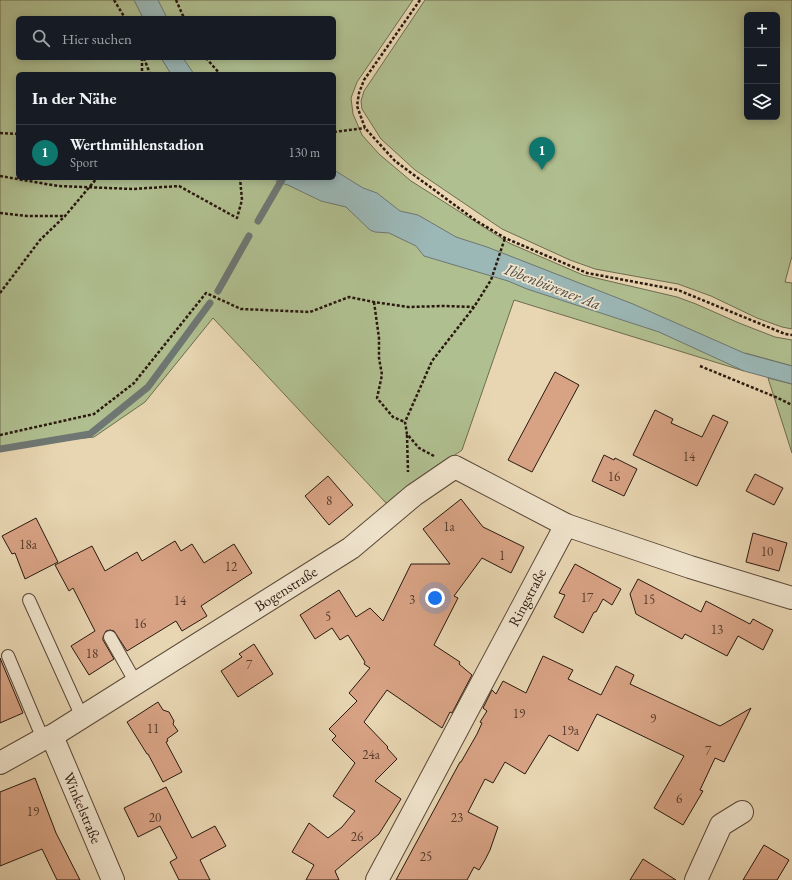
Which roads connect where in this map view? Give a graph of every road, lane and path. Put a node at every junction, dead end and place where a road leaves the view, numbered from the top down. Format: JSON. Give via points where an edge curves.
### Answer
{"nodes":[{"id":1,"x":114,"y":0,"type":"edge"},
{"id":2,"x":176,"y":0,"type":"edge"},
{"id":3,"x":420,"y":0,"type":"edge"},
{"id":4,"x":124,"y":16,"type":"edge"},
{"id":5,"x":183,"y":16,"type":"edge"},
{"id":6,"x":143,"y":60,"type":"edge"},
{"id":7,"x":144,"y":60,"type":"edge"},
{"id":8,"x":208,"y":60,"type":"edge"},
{"id":9,"x":142,"y":72,"type":"edge"},
{"id":10,"x":149,"y":72,"type":"edge"},
{"id":11,"x":218,"y":72,"type":"edge"},
{"id":12,"x":365,"y":128,"type":"junction"},
{"id":13,"x":336,"y":132,"type":"edge"},
{"id":14,"x":0,"y":133,"type":"edge"},
{"id":15,"x":16,"y":134,"type":"edge"},
{"id":16,"x":0,"y":176,"type":"edge"},
{"id":17,"x":16,"y":179,"type":"edge"},
{"id":18,"x":23,"y":180,"type":"edge"},
{"id":19,"x":96,"y":180,"type":"edge"},
{"id":20,"x":240,"y":180,"type":"edge"},
{"id":21,"x":90,"y":188,"type":"junction"},
{"id":22,"x":0,"y":213,"type":"edge"},
{"id":23,"x":65,"y":216,"type":"junction"},
{"id":24,"x":505,"y":238,"type":"junction"},
{"id":25,"x":0,"y":293,"type":"edge"},
{"id":26,"x":374,"y":302,"type":"junction"},
{"id":27,"x":474,"y":307,"type":"junction"},
{"id":28,"x":792,"y":335,"type":"edge"},
{"id":29,"x":700,"y":366,"type":"dead end"},
{"id":30,"x":792,"y":405,"type":"edge"},
{"id":31,"x":405,"y":422,"type":"junction"},
{"id":32,"x":407,"y":434,"type":"junction"},
{"id":33,"x":0,"y":435,"type":"edge"},
{"id":34,"x":455,"y":467,"type":"junction"},
{"id":35,"x":414,"y":495,"type":"junction"},
{"id":36,"x":566,"y":525,"type":"junction"},
{"id":37,"x":792,"y":598,"type":"edge"},
{"id":38,"x":29,"y":600,"type":"dead end"},
{"id":39,"x":110,"y":637,"type":"dead end"},
{"id":40,"x":8,"y":656,"type":"dead end"},
{"id":41,"x":136,"y":684,"type":"junction"},
{"id":42,"x":82,"y":718,"type":"junction"},
{"id":43,"x":48,"y":738,"type":"junction"},
{"id":44,"x":0,"y":763,"type":"edge"},
{"id":45,"x":742,"y":812,"type":"dead end"},
{"id":46,"x":112,"y":880,"type":"edge"},
{"id":47,"x":377,"y":880,"type":"edge"},
{"id":48,"x":696,"y":880,"type":"edge"}],
"edges":[{"from":1,"to":4,"type":"path"},
{"from":2,"to":5,"type":"path"},
{"from":3,"to":12,"type":"path","via":[[364,80],[357,106]]},
{"from":6,"to":9,"type":"path"},
{"from":7,"to":10,"type":"path"},
{"from":8,"to":11,"type":"path"},
{"from":12,"to":13,"type":"path"},
{"from":12,"to":24,"type":"path","via":[[395,161],[475,220]]},
{"from":14,"to":15,"type":"path"},
{"from":16,"to":17,"type":"path"},
{"from":18,"to":21,"type":"path"},
{"from":19,"to":21,"type":"path"},
{"from":20,"to":21,"type":"path","via":[[242,200],[237,218],[179,186]]},
{"from":21,"to":23,"type":"path"},
{"from":22,"to":23,"type":"path"},
{"from":23,"to":25,"type":"path","via":[[40,240]]},
{"from":24,"to":27,"type":"path","via":[[491,280]]},
{"from":24,"to":28,"type":"path","via":[[587,273],[678,290]]},
{"from":26,"to":27,"type":"path","via":[[408,307]]},
{"from":26,"to":31,"type":"path","via":[[382,375],[377,398],[393,417]]},
{"from":26,"to":33,"type":"path","via":[[349,297],[310,312],[241,309],[206,293],[134,383],[94,414]]},
{"from":27,"to":31,"type":"path","via":[[432,361]]},
{"from":29,"to":30,"type":"path"},
{"from":31,"to":32,"type":"path"},
{"from":32,"to":34,"type":"path","via":[[419,448]]},
{"from":32,"to":35,"type":"path","via":[[408,472]]},
{"from":34,"to":35,"type":"street","name":"Bogenstraße"},
{"from":34,"to":36,"type":"street"},
{"from":35,"to":41,"type":"street","name":"Bogenstraße","via":[[351,548]]},
{"from":36,"to":37,"type":"street"},
{"from":36,"to":47,"type":"street","name":"Ringstraße"},
{"from":38,"to":42,"type":"lane"},
{"from":39,"to":41,"type":"lane"},
{"from":40,"to":43,"type":"lane"},
{"from":41,"to":42,"type":"street","name":"Bogenstraße"},
{"from":42,"to":43,"type":"street","name":"Bogenstraße"},
{"from":43,"to":44,"type":"street","name":"Bogenstraße"},
{"from":43,"to":46,"type":"street","name":"Winkelstraße"},
{"from":45,"to":48,"type":"street","via":[[720,825]]}]}
